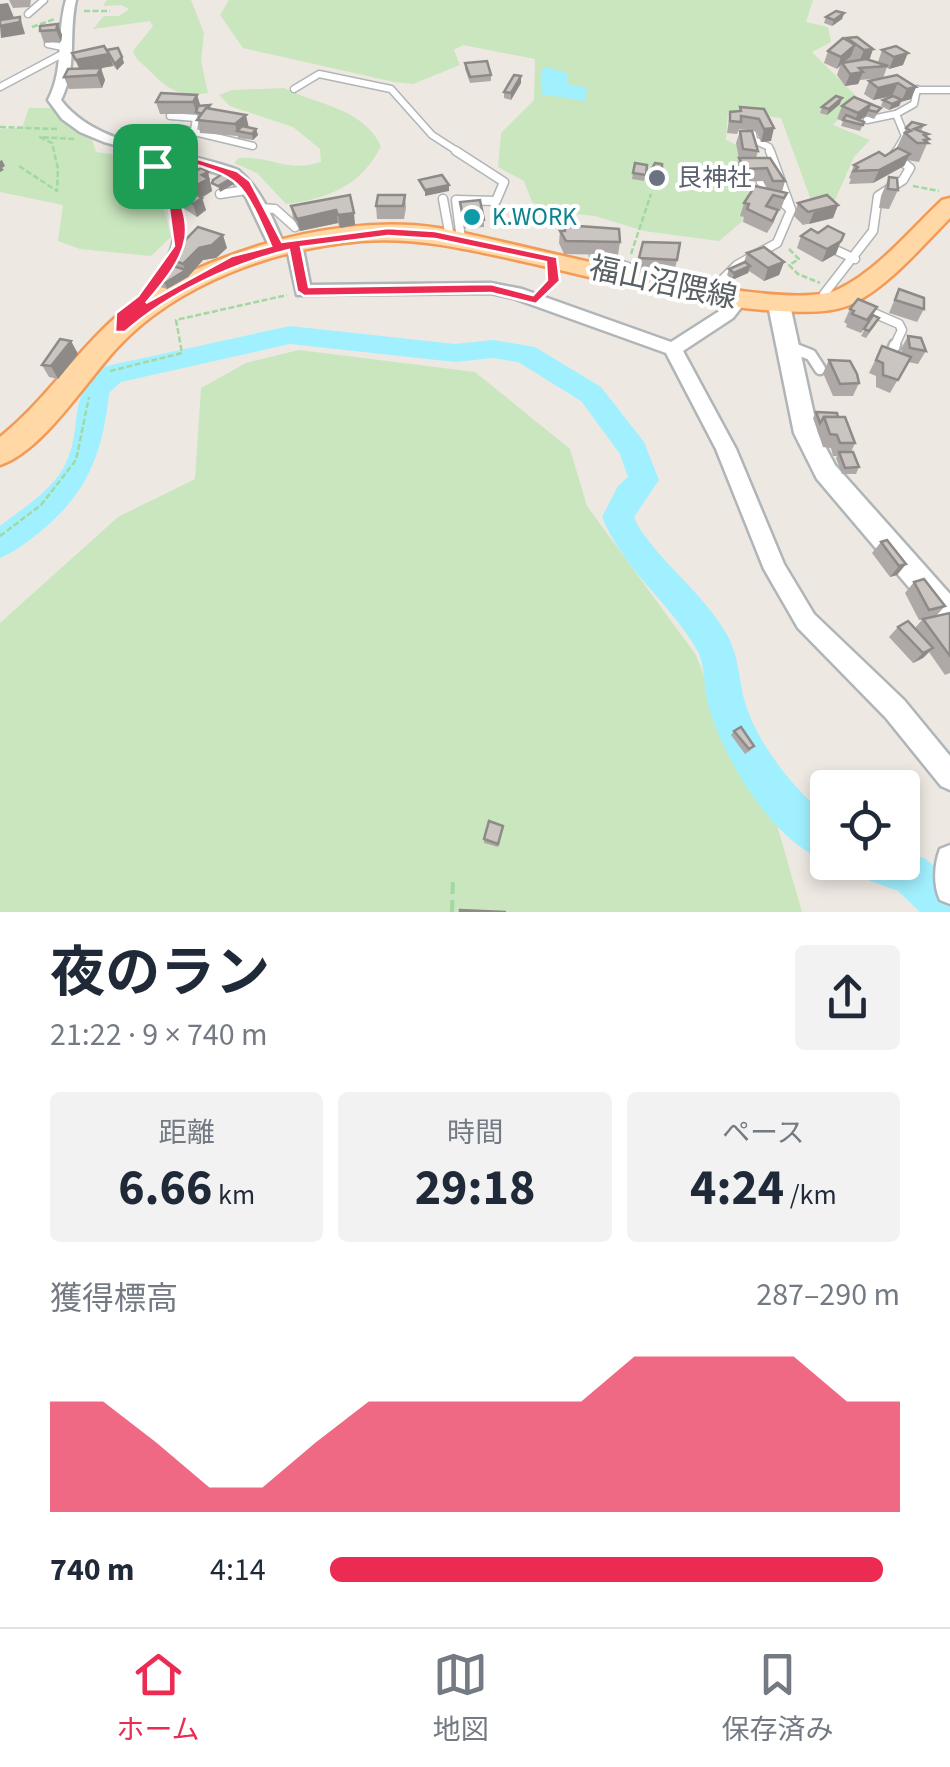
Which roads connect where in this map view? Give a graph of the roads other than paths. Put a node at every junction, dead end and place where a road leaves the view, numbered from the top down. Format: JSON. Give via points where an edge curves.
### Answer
{"nodes":[{"id":1,"x":44,"y":0,"type":"edge"},
{"id":2,"x":68,"y":10,"type":"edge"},
{"id":3,"x":28,"y":14,"type":"dead end"},
{"id":4,"x":48,"y":44,"type":"dead end"},
{"id":5,"x":66,"y":50,"type":"junction"},
{"id":6,"x":897,"y":85,"type":"edge"},
{"id":7,"x":0,"y":87,"type":"edge"},
{"id":8,"x":294,"y":89,"type":"dead end"},
{"id":9,"x":917,"y":89,"type":"junction"},
{"id":10,"x":950,"y":90,"type":"edge"},
{"id":11,"x":893,"y":100,"type":"edge"},
{"id":12,"x":906,"y":107,"type":"junction"},
{"id":13,"x":896,"y":114,"type":"junction"},
{"id":14,"x":170,"y":116,"type":"dead end"},
{"id":15,"x":868,"y":120,"type":"edge"},
{"id":16,"x":193,"y":131,"type":"junction"},
{"id":17,"x":753,"y":134,"type":"edge"},
{"id":18,"x":253,"y":146,"type":"dead end"},
{"id":19,"x":159,"y":150,"type":"junction"},
{"id":20,"x":761,"y":182,"type":"dead end"},
{"id":21,"x":246,"y":190,"type":"junction"},
{"id":22,"x":220,"y":194,"type":"edge"},
{"id":23,"x":443,"y":199,"type":"dead end"},
{"id":24,"x":950,"y":205,"type":"edge"},
{"id":25,"x":260,"y":208,"type":"junction"},
{"id":26,"x":791,"y":210,"type":"junction"},
{"id":27,"x":456,"y":238,"type":"junction"},
{"id":28,"x":289,"y":240,"type":"junction"},
{"id":29,"x":838,"y":252,"type":"edge"},
{"id":30,"x":594,"y":256,"type":"dead end"},
{"id":31,"x":855,"y":258,"type":"junction"},
{"id":32,"x":626,"y":275,"type":"junction"},
{"id":33,"x":707,"y":294,"type":"junction"},
{"id":34,"x":834,"y":295,"type":"junction"},
{"id":35,"x":739,"y":300,"type":"junction"},
{"id":36,"x":779,"y":305,"type":"junction"},
{"id":37,"x":120,"y":328,"type":"junction"},
{"id":38,"x":787,"y":346,"type":"junction"},
{"id":39,"x":673,"y":348,"type":"junction"},
{"id":40,"x":890,"y":356,"type":"edge"},
{"id":41,"x":820,"y":369,"type":"dead end"},
{"id":42,"x":0,"y":452,"type":"edge"},
{"id":43,"x":950,"y":615,"type":"edge"},
{"id":44,"x":950,"y":777,"type":"edge"},
{"id":45,"x":950,"y":859,"type":"edge"},
{"id":46,"x":950,"y":890,"type":"edge"}],
"edges":[{"from":1,"to":3,"type":"lane"},
{"from":2,"to":5,"type":"street"},
{"from":4,"to":5,"type":"lane"},
{"from":5,"to":7,"type":"lane"},
{"from":5,"to":19,"type":"street","via":[[71,79],[54,100],[59,113],[90,132]]},
{"from":6,"to":9,"type":"lane"},
{"from":8,"to":27,"type":"lane","via":[[319,74],[392,89],[432,134],[504,182],[496,201],[456,200]]},
{"from":9,"to":10,"type":"lane"},
{"from":9,"to":12,"type":"lane","via":[[918,98]]},
{"from":11,"to":12,"type":"lane"},
{"from":12,"to":13,"type":"lane"},
{"from":13,"to":15,"type":"lane"},
{"from":13,"to":31,"type":"lane","via":[[905,136],[894,155],[910,168],[878,196],[873,231]]},
{"from":14,"to":16,"type":"lane","via":[[196,118]]},
{"from":16,"to":18,"type":"lane"},
{"from":16,"to":19,"type":"lane","via":[[171,132]]},
{"from":17,"to":26,"type":"lane","via":[[769,148]]},
{"from":19,"to":21,"type":"street","via":[[221,167],[244,181]]},
{"from":19,"to":37,"type":"lane","via":[[155,166],[173,194],[180,246],[143,299],[120,317]]},
{"from":20,"to":26,"type":"lane"},
{"from":21,"to":22,"type":"lane"},
{"from":21,"to":25,"type":"street"},
{"from":23,"to":27,"type":"lane"},
{"from":24,"to":34,"type":"main road","via":[[878,275]]},
{"from":25,"to":28,"type":"street"},
{"from":25,"to":28,"type":"lane","via":[[275,209]]},
{"from":26,"to":33,"type":"lane","via":[[779,239],[738,264]]},
{"from":27,"to":28,"type":"main road","name":"福山沼隈線","via":[[388,232]]},
{"from":27,"to":32,"type":"main road","name":"福山沼隈線"},
{"from":28,"to":37,"type":"main road","name":"福山沼隈線","via":[[236,259]]},
{"from":28,"to":39,"type":"street","via":[[304,291],[491,288]]},
{"from":29,"to":31,"type":"lane"},
{"from":30,"to":32,"type":"lane","via":[[628,267]]},
{"from":31,"to":34,"type":"lane"},
{"from":32,"to":33,"type":"main road","name":"福山沼隈線"},
{"from":33,"to":35,"type":"main road","name":"福山沼隈線"},
{"from":34,"to":36,"type":"main road","name":"福山沼隈線"},
{"from":34,"to":40,"type":"lane","via":[[899,324]]},
{"from":35,"to":36,"type":"main road","name":"福山沼隈線"},
{"from":35,"to":39,"type":"street"},
{"from":36,"to":38,"type":"street"},
{"from":37,"to":42,"type":"main road","name":"福山沼隈線","via":[[54,406]]},
{"from":38,"to":41,"type":"lane","via":[[811,355]]},
{"from":38,"to":43,"type":"street","via":[[806,433],[826,472]]},
{"from":39,"to":44,"type":"street","via":[[726,450],[775,569],[806,621]]},
{"from":45,"to":46,"type":"street"}]}
